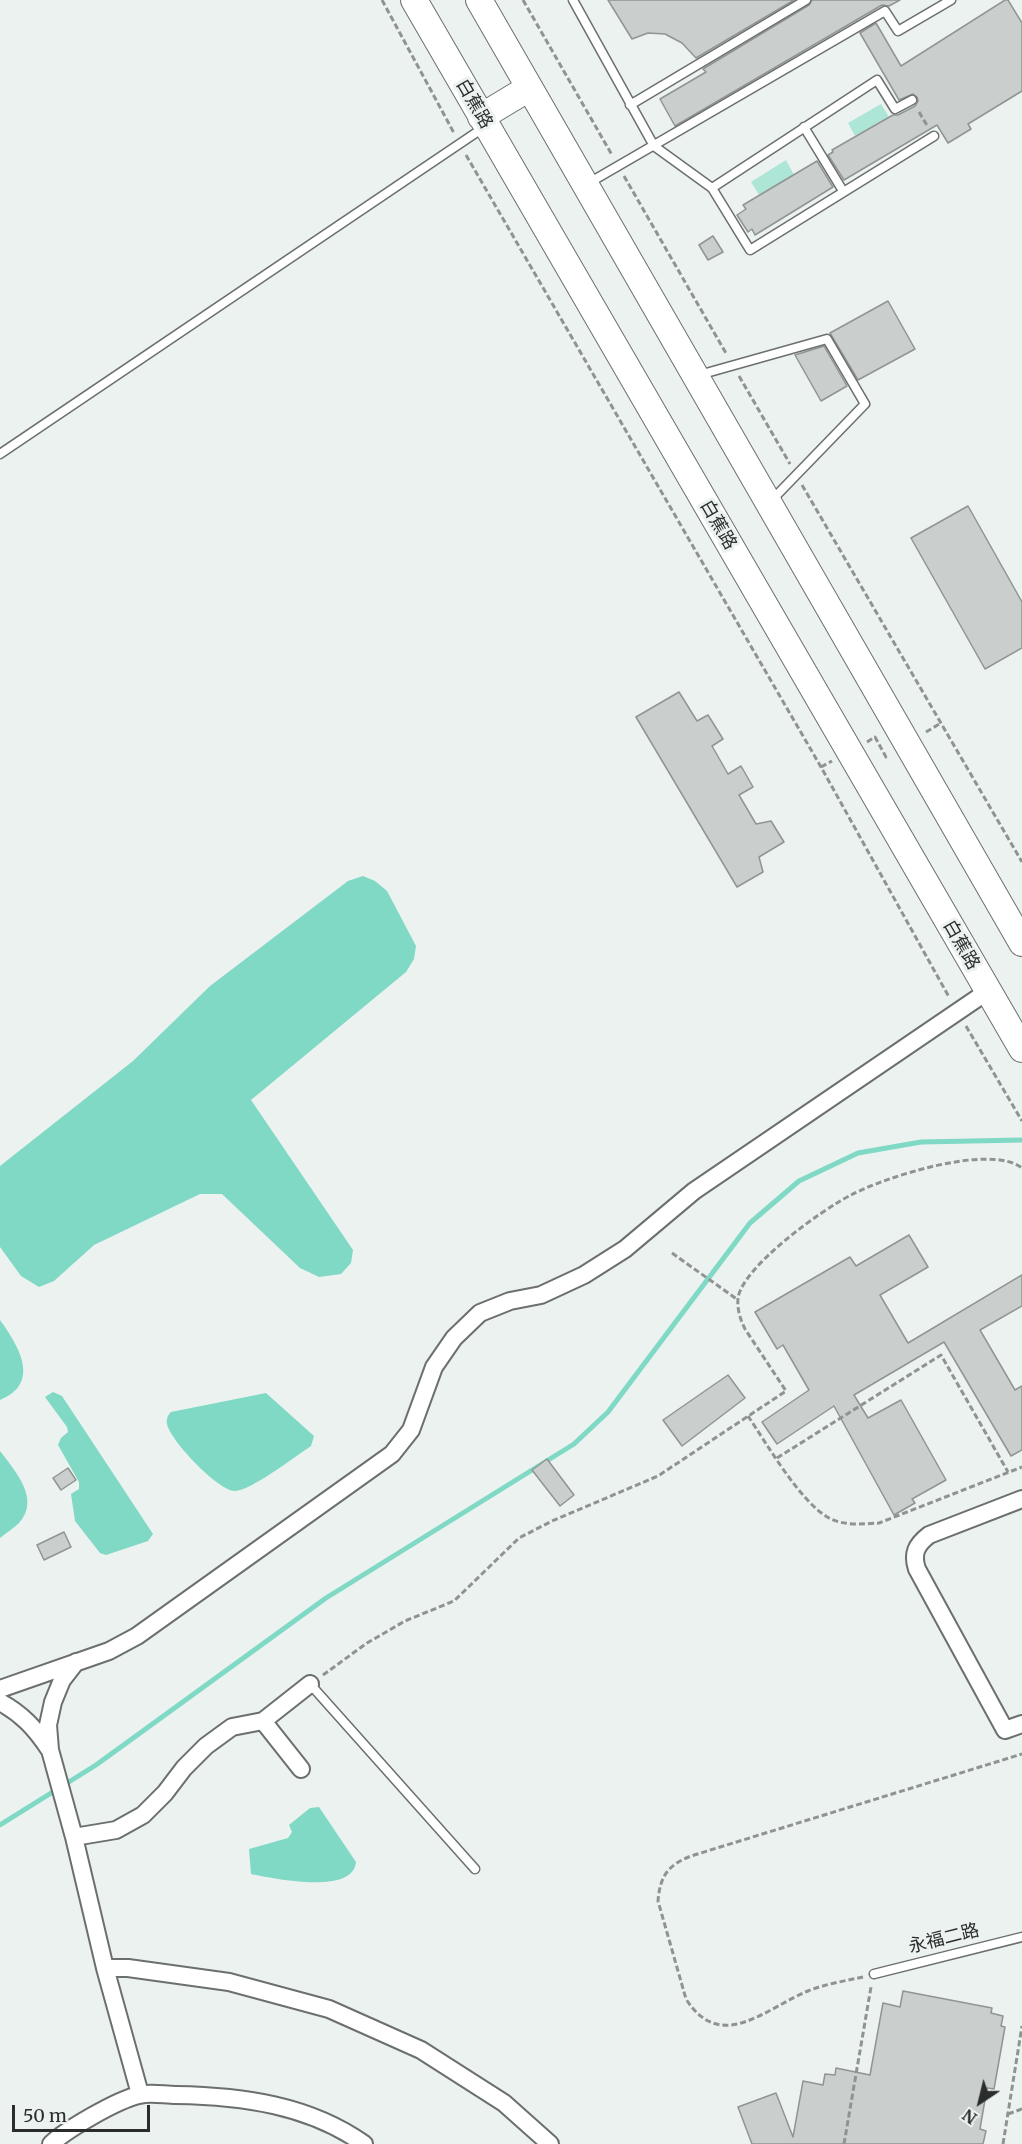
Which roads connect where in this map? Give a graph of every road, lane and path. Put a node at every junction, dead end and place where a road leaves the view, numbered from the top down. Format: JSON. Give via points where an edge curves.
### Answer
{"nodes":[{"id":1,"x":382,"y":0,"type":"edge"},
{"id":2,"x":414,"y":0,"type":"edge"},
{"id":3,"x":479,"y":0,"type":"edge"},
{"id":4,"x":523,"y":0,"type":"edge"},
{"id":5,"x":574,"y":0,"type":"edge"},
{"id":6,"x":806,"y":0,"type":"edge"},
{"id":7,"x":951,"y":0,"type":"edge"},
{"id":8,"x":529,"y":88,"type":"junction"},
{"id":9,"x":912,"y":100,"type":"joint"},
{"id":10,"x":630,"y":105,"type":"junction"},
{"id":11,"x":484,"y":121,"type":"junction"},
{"id":12,"x":804,"y":127,"type":"junction"},
{"id":13,"x":934,"y":136,"type":"joint"},
{"id":14,"x":459,"y":144,"type":"junction"},
{"id":15,"x":654,"y":146,"type":"junction"},
{"id":16,"x":618,"y":166,"type":"junction"},
{"id":17,"x":585,"y":185,"type":"junction"},
{"id":18,"x":712,"y":188,"type":"junction"},
{"id":19,"x":843,"y":191,"type":"junction"},
{"id":20,"x":733,"y":365,"type":"junction"},
{"id":21,"x":695,"y":376,"type":"junction"},
{"id":22,"x":0,"y":454,"type":"edge"},
{"id":23,"x":796,"y":475,"type":"junction"},
{"id":24,"x":769,"y":504,"type":"junction"},
{"id":25,"x":1022,"y":862,"type":"edge"},
{"id":26,"x":1022,"y":943,"type":"edge"},
{"id":27,"x":988,"y":991,"type":"junction"},
{"id":28,"x":957,"y":1012,"type":"junction"},
{"id":29,"x":1022,"y":1049,"type":"edge"},
{"id":30,"x":1022,"y":1121,"type":"edge"},
{"id":31,"x":1022,"y":1168,"type":"edge"},
{"id":32,"x":672,"y":1253,"type":"dead end"},
{"id":33,"x":738,"y":1300,"type":"junction"},
{"id":34,"x":748,"y":1416,"type":"junction"},
{"id":35,"x":777,"y":1458,"type":"junction"},
{"id":36,"x":1022,"y":1467,"type":"edge"},
{"id":37,"x":1008,"y":1473,"type":"junction"},
{"id":38,"x":1022,"y":1498,"type":"edge"},
{"id":39,"x":76,"y":1662,"type":"junction"},
{"id":40,"x":310,"y":1684,"type":"junction"},
{"id":41,"x":0,"y":1689,"type":"edge"},
{"id":42,"x":0,"y":1702,"type":"edge"},
{"id":43,"x":263,"y":1721,"type":"junction"},
{"id":44,"x":1022,"y":1724,"type":"edge"},
{"id":45,"x":50,"y":1750,"type":"junction"},
{"id":46,"x":1022,"y":1754,"type":"edge"},
{"id":47,"x":301,"y":1769,"type":"dead end"},
{"id":48,"x":74,"y":1837,"type":"junction"},
{"id":49,"x":475,"y":1869,"type":"dead end"},
{"id":50,"x":1022,"y":1937,"type":"edge"},
{"id":51,"x":105,"y":1968,"type":"junction"},
{"id":52,"x":874,"y":1974,"type":"junction"},
{"id":53,"x":1022,"y":2026,"type":"edge"},
{"id":54,"x":140,"y":2094,"type":"junction"},
{"id":55,"x":1022,"y":2109,"type":"edge"},
{"id":56,"x":1008,"y":2114,"type":"junction"},
{"id":57,"x":51,"y":2144,"type":"edge"},
{"id":58,"x":364,"y":2144,"type":"edge"},
{"id":59,"x":550,"y":2144,"type":"edge"},
{"id":60,"x":844,"y":2144,"type":"edge"},
{"id":61,"x":1003,"y":2144,"type":"edge"}],
"edges":[{"from":1,"to":14,"type":"path"},
{"from":2,"to":11,"type":"main road","name":"白蕉路"},
{"from":3,"to":8,"type":"main road"},
{"from":4,"to":16,"type":"path"},
{"from":5,"to":10,"type":"lane"},
{"from":6,"to":10,"type":"lane"},
{"from":7,"to":15,"type":"lane","via":[[898,32],[885,11]]},
{"from":8,"to":11,"type":"main road"},
{"from":8,"to":17,"type":"main road"},
{"from":9,"to":12,"type":"lane","via":[[895,109],[877,80]]},
{"from":9,"to":13,"type":"path"},
{"from":10,"to":15,"type":"lane"},
{"from":11,"to":14,"type":"lane"},
{"from":11,"to":27,"type":"main road","name":"白蕉路"},
{"from":12,"to":18,"type":"lane"},
{"from":12,"to":19,"type":"lane"},
{"from":13,"to":19,"type":"lane"},
{"from":14,"to":22,"type":"lane"},
{"from":14,"to":28,"type":"path","via":[[821,767]]},
{"from":15,"to":16,"type":"lane"},
{"from":15,"to":18,"type":"lane"},
{"from":16,"to":17,"type":"lane"},
{"from":16,"to":20,"type":"path"},
{"from":17,"to":21,"type":"main road"},
{"from":18,"to":19,"type":"lane","via":[[750,250]]},
{"from":20,"to":21,"type":"lane"},
{"from":20,"to":23,"type":"path"},
{"from":20,"to":23,"type":"lane","via":[[827,339],[865,404]]},
{"from":21,"to":24,"type":"main road"},
{"from":23,"to":24,"type":"lane"},
{"from":23,"to":25,"type":"path"},
{"from":24,"to":26,"type":"main road"},
{"from":27,"to":28,"type":"street"},
{"from":27,"to":29,"type":"main road","name":"白蕉路"},
{"from":28,"to":30,"type":"path"},
{"from":28,"to":39,"type":"street","via":[[694,1191],[617,1255],[541,1295],[510,1301],[480,1313],[454,1338],[434,1367],[411,1430],[392,1454],[137,1636]]},
{"from":31,"to":33,"type":"path","via":[[1005,1159],[955,1162],[895,1177],[851,1195],[776,1249],[743,1286]]},
{"from":32,"to":33,"type":"path"},
{"from":33,"to":34,"type":"path","via":[[745,1329],[786,1391]]},
{"from":34,"to":35,"type":"path"},
{"from":34,"to":40,"type":"path","via":[[658,1476],[519,1538],[454,1601],[405,1621]]},
{"from":35,"to":37,"type":"path","via":[[809,1503],[830,1519],[856,1524],[879,1523]]},
{"from":35,"to":37,"type":"path","via":[[942,1355]]},
{"from":36,"to":37,"type":"path"},
{"from":38,"to":44,"type":"street","via":[[929,1535],[915,1550],[914,1559],[1005,1730]]},
{"from":39,"to":41,"type":"street"},
{"from":39,"to":45,"type":"street","via":[[62,1680],[53,1702],[48,1725]]},
{"from":40,"to":43,"type":"street"},
{"from":40,"to":49,"type":"lane"},
{"from":42,"to":45,"type":"street","via":[[34,1727]]},
{"from":43,"to":47,"type":"street"},
{"from":43,"to":48,"type":"street","via":[[232,1727],[206,1746],[143,1815],[116,1830]]},
{"from":45,"to":48,"type":"street"},
{"from":46,"to":52,"type":"path","via":[[691,1856],[678,1861],[659,1885],[658,1901],[686,1999],[695,2013],[711,2023],[747,2023],[809,1991]]},
{"from":48,"to":51,"type":"street"},
{"from":50,"to":52,"type":"lane","name":"永福二路"},
{"from":51,"to":54,"type":"street"},
{"from":51,"to":59,"type":"street","via":[[229,1982],[329,2009],[421,2050],[504,2103]]},
{"from":52,"to":60,"type":"path"},
{"from":53,"to":56,"type":"path"},
{"from":54,"to":57,"type":"street","via":[[96,2114]]},
{"from":54,"to":58,"type":"street","via":[[244,2099],[296,2109],[343,2129]]},
{"from":55,"to":56,"type":"path"},
{"from":56,"to":61,"type":"path"}]}
